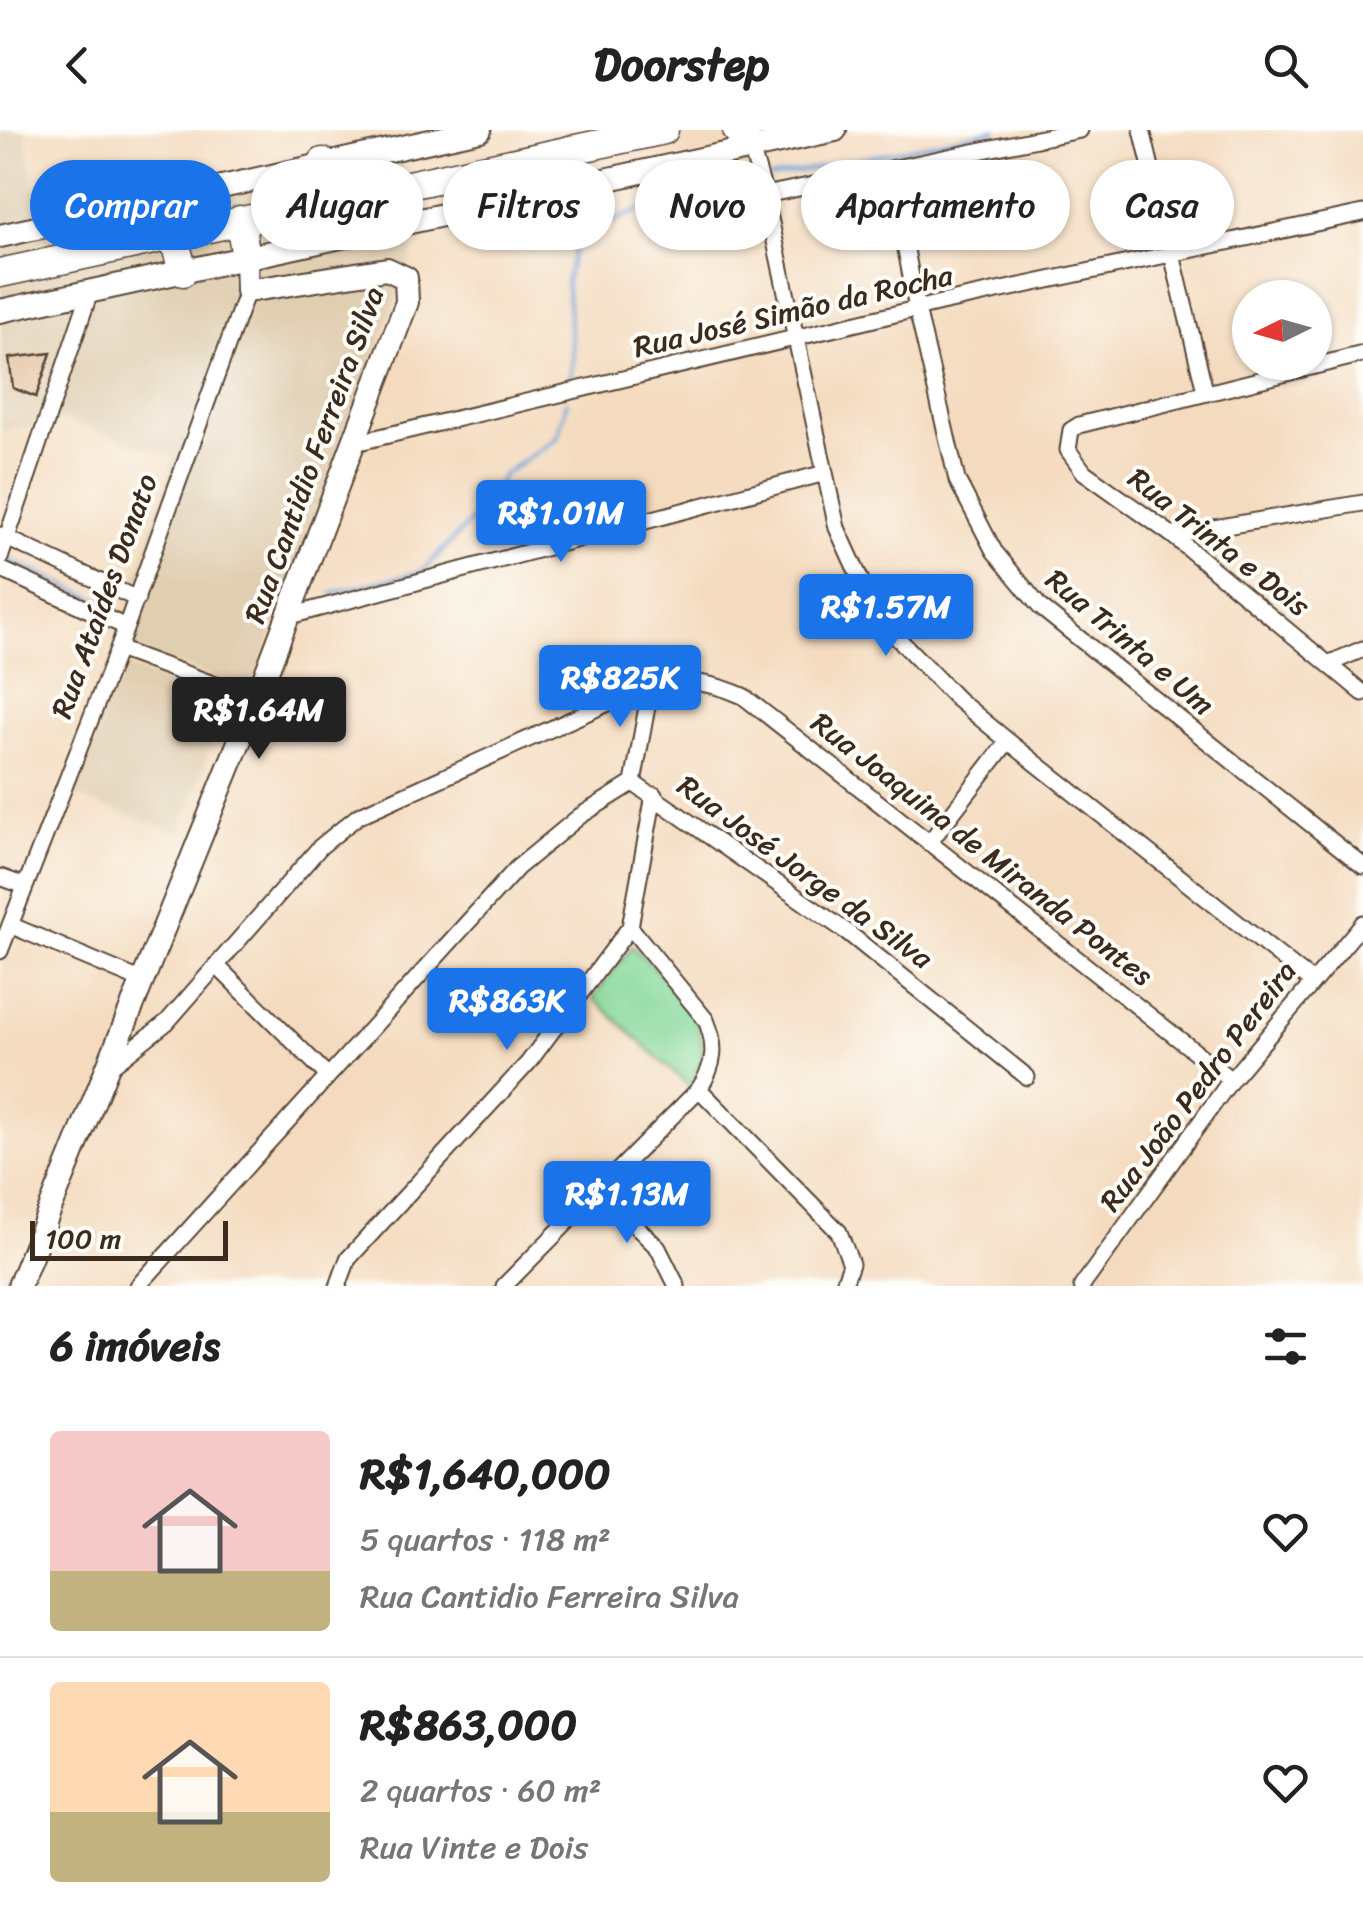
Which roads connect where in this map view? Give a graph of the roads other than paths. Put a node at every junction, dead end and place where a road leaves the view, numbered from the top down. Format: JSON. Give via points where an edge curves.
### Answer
{"nodes":[{"id":1,"x":480,"y":130,"type":"edge"},
{"id":2,"x":664,"y":130,"type":"edge"},
{"id":3,"x":835,"y":130,"type":"edge"},
{"id":4,"x":1080,"y":130,"type":"edge"},
{"id":5,"x":1142,"y":130,"type":"edge"},
{"id":6,"x":744,"y":139,"type":"edge"},
{"id":7,"x":333,"y":160,"type":"edge"},
{"id":8,"x":935,"y":160,"type":"edge"},
{"id":9,"x":251,"y":178,"type":"edge"},
{"id":10,"x":423,"y":181,"type":"edge"},
{"id":11,"x":1363,"y":213,"type":"edge"},
{"id":12,"x":251,"y":218,"type":"edge"},
{"id":13,"x":240,"y":220,"type":"junction"},
{"id":14,"x":231,"y":222,"type":"edge"},
{"id":15,"x":0,"y":236,"type":"edge"},
{"id":16,"x":100,"y":250,"type":"edge"},
{"id":17,"x":177,"y":250,"type":"edge"},
{"id":18,"x":776,"y":250,"type":"edge"},
{"id":19,"x":906,"y":250,"type":"edge"},
{"id":20,"x":1172,"y":254,"type":"junction"},
{"id":21,"x":246,"y":258,"type":"junction"},
{"id":22,"x":0,"y":272,"type":"edge"},
{"id":23,"x":183,"y":272,"type":"junction"},
{"id":24,"x":247,"y":291,"type":"junction"},
{"id":25,"x":90,"y":292,"type":"junction"},
{"id":26,"x":917,"y":309,"type":"junction"},
{"id":27,"x":0,"y":311,"type":"edge"},
{"id":28,"x":794,"y":340,"type":"junction"},
{"id":29,"x":1363,"y":354,"type":"edge"},
{"id":30,"x":1205,"y":392,"type":"junction"},
{"id":31,"x":355,"y":443,"type":"junction"},
{"id":32,"x":826,"y":474,"type":"junction"},
{"id":33,"x":1363,"y":504,"type":"edge"},
{"id":34,"x":1172,"y":535,"type":"junction"},
{"id":35,"x":4,"y":537,"type":"edge"},
{"id":36,"x":0,"y":558,"type":"edge"},
{"id":37,"x":0,"y":569,"type":"edge"},
{"id":38,"x":137,"y":598,"type":"junction"},
{"id":39,"x":286,"y":617,"type":"junction"},
{"id":40,"x":126,"y":626,"type":"junction"},
{"id":41,"x":118,"y":649,"type":"junction"},
{"id":42,"x":1363,"y":650,"type":"edge"},
{"id":43,"x":1328,"y":664,"type":"junction"},
{"id":44,"x":651,"y":684,"type":"junction"},
{"id":45,"x":1363,"y":693,"type":"edge"},
{"id":46,"x":256,"y":700,"type":"junction"},
{"id":47,"x":1008,"y":741,"type":"junction"},
{"id":48,"x":634,"y":784,"type":"junction"},
{"id":49,"x":654,"y":795,"type":"junction"},
{"id":50,"x":929,"y":842,"type":"junction"},
{"id":51,"x":1363,"y":866,"type":"edge"},
{"id":52,"x":0,"y":877,"type":"edge"},
{"id":53,"x":25,"y":886,"type":"junction"},
{"id":54,"x":1363,"y":923,"type":"edge"},
{"id":55,"x":10,"y":925,"type":"junction"},
{"id":56,"x":630,"y":926,"type":"junction"},
{"id":57,"x":0,"y":951,"type":"edge"},
{"id":58,"x":216,"y":965,"type":"junction"},
{"id":59,"x":140,"y":980,"type":"junction"},
{"id":60,"x":1311,"y":981,"type":"junction"},
{"id":61,"x":104,"y":1071,"type":"junction"},
{"id":62,"x":326,"y":1074,"type":"junction"},
{"id":63,"x":1028,"y":1076,"type":"dead end"},
{"id":64,"x":1231,"y":1080,"type":"junction"},
{"id":65,"x":699,"y":1089,"type":"junction"},
{"id":66,"x":601,"y":1192,"type":"junction"},
{"id":67,"x":162,"y":1260,"type":"junction"},
{"id":68,"x":20,"y":1286,"type":"edge"},
{"id":69,"x":138,"y":1286,"type":"edge"},
{"id":70,"x":160,"y":1286,"type":"edge"},
{"id":71,"x":338,"y":1286,"type":"edge"},
{"id":72,"x":504,"y":1286,"type":"edge"},
{"id":73,"x":677,"y":1286,"type":"edge"},
{"id":74,"x":843,"y":1286,"type":"edge"},
{"id":75,"x":1082,"y":1286,"type":"edge"}],
"edges":[{"from":1,"to":7,"type":"street"},
{"from":2,"to":10,"type":"highway"},
{"from":3,"to":6,"type":"street"},
{"from":4,"to":8,"type":"street"},
{"from":5,"to":20,"type":"street"},
{"from":6,"to":21,"type":"street"},
{"from":9,"to":15,"type":"street"},
{"from":11,"to":20,"type":"street","name":"Rua José Simão da Rocha"},
{"from":12,"to":13,"type":"highway"},
{"from":13,"to":14,"type":"highway"},
{"from":13,"to":21,"type":"highway"},
{"from":16,"to":22,"type":"highway"},
{"from":17,"to":23,"type":"highway"},
{"from":18,"to":28,"type":"street"},
{"from":19,"to":26,"type":"street","name":"Rua Trinta e Um"},
{"from":20,"to":26,"type":"street","name":"Rua José Simão da Rocha"},
{"from":20,"to":30,"type":"street"},
{"from":21,"to":23,"type":"street"},
{"from":21,"to":24,"type":"street","name":"Rua Ataídes Donato"},
{"from":23,"to":25,"type":"street"},
{"from":24,"to":31,"type":"street","name":"Rua Cantidio Ferreira Silva","via":[[387,269],[406,278],[410,290]]},
{"from":24,"to":38,"type":"street","name":"Rua Ataídes Donato"},
{"from":25,"to":27,"type":"street"},
{"from":25,"to":35,"type":"street"},
{"from":26,"to":28,"type":"street","name":"Rua José Simão da Rocha"},
{"from":26,"to":51,"type":"street","name":"Rua Trinta e Um","via":[[957,480],[1020,587]]},
{"from":28,"to":31,"type":"street","name":"Rua José Simão da Rocha"},
{"from":28,"to":32,"type":"street"},
{"from":29,"to":30,"type":"street"},
{"from":30,"to":34,"type":"street","name":"Rua Trinta e Dois","via":[[1071,430],[1068,450],[1084,472]]},
{"from":31,"to":39,"type":"street","name":"Rua Cantidio Ferreira Silva"},
{"from":32,"to":39,"type":"street"},
{"from":32,"to":47,"type":"street","via":[[844,551],[878,618]]},
{"from":33,"to":34,"type":"street"},
{"from":34,"to":43,"type":"street","name":"Rua Trinta e Dois"},
{"from":35,"to":36,"type":"street"},
{"from":35,"to":38,"type":"street"},
{"from":37,"to":40,"type":"street"},
{"from":38,"to":40,"type":"street","name":"Rua Ataídes Donato"},
{"from":39,"to":46,"type":"street","name":"Rua Cantidio Ferreira Silva"},
{"from":40,"to":41,"type":"street","name":"Rua Ataídes Donato"},
{"from":41,"to":46,"type":"street"},
{"from":41,"to":53,"type":"street","name":"Rua Ataídes Donato"},
{"from":42,"to":43,"type":"street"},
{"from":43,"to":45,"type":"street","name":"Rua Trinta e Dois"},
{"from":44,"to":48,"type":"street"},
{"from":44,"to":50,"type":"street","name":"Rua Joaquina de Miranda Pontes","via":[[694,680],[743,696]]},
{"from":44,"to":58,"type":"street","name":"Rua Joaquina de Miranda Pontes","via":[[358,816],[320,846]]},
{"from":46,"to":59,"type":"street","name":"Rua Cantidio Ferreira Silva"},
{"from":47,"to":50,"type":"street"},
{"from":47,"to":60,"type":"street"},
{"from":48,"to":49,"type":"street","name":"Rua José Jorge da Silva"},
{"from":48,"to":62,"type":"street","name":"Rua José Jorge da Silva","via":[[580,816],[517,868]]},
{"from":49,"to":56,"type":"street"},
{"from":49,"to":63,"type":"street","name":"Rua José Jorge da Silva","via":[[847,932]]},
{"from":50,"to":64,"type":"street","name":"Rua Joaquina de Miranda Pontes"},
{"from":52,"to":53,"type":"street"},
{"from":53,"to":55,"type":"street","name":"Rua Ataídes Donato"},
{"from":54,"to":60,"type":"street","name":"Rua João Pedro Pereira"},
{"from":55,"to":57,"type":"street","name":"Rua Ataídes Donato"},
{"from":55,"to":59,"type":"street"},
{"from":56,"to":65,"type":"street","via":[[706,1020],[714,1052]]},
{"from":56,"to":71,"type":"street","via":[[528,1063],[348,1259]]},
{"from":58,"to":61,"type":"street","name":"Rua Joaquina de Miranda Pontes","via":[[167,1022]]},
{"from":58,"to":62,"type":"street"},
{"from":59,"to":61,"type":"street","name":"Rua Cantidio Ferreira Silva"},
{"from":60,"to":64,"type":"street","name":"Rua João Pedro Pereira"},
{"from":61,"to":68,"type":"street","name":"Rua Cantidio Ferreira Silva"},
{"from":62,"to":67,"type":"street","name":"Rua José Jorge da Silva"},
{"from":64,"to":75,"type":"street","name":"Rua João Pedro Pereira"},
{"from":65,"to":66,"type":"street"},
{"from":65,"to":74,"type":"street","via":[[839,1232],[852,1264]]},
{"from":66,"to":72,"type":"street"},
{"from":66,"to":73,"type":"street","via":[[658,1248]]},
{"from":67,"to":69,"type":"street","name":"Rua José Jorge da Silva"},
{"from":67,"to":70,"type":"street"}]}
